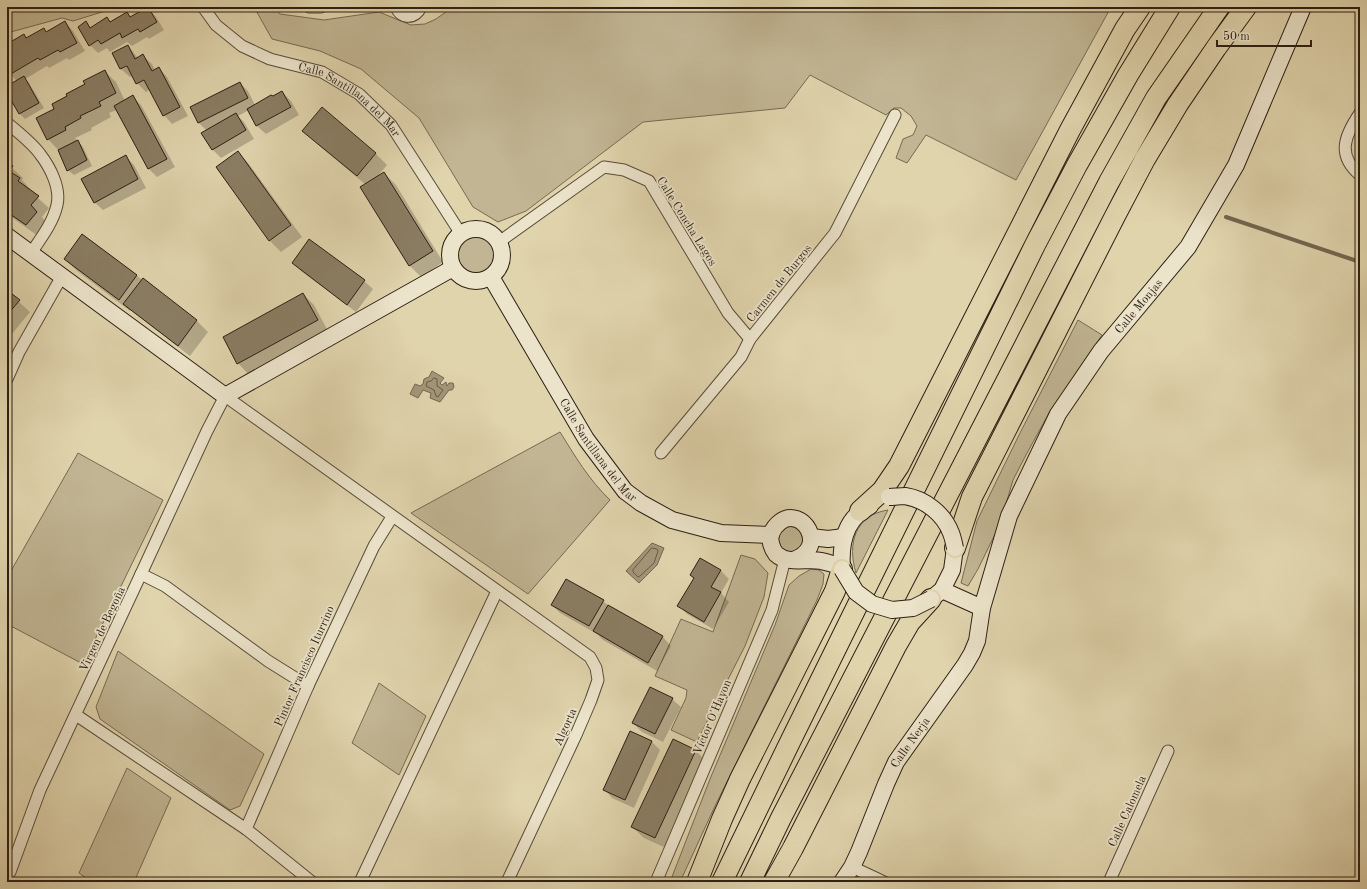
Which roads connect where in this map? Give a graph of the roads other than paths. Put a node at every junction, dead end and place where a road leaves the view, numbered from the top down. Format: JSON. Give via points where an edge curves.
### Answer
{"nodes":[{"id":1,"x":203,"y":7,"type":"edge"},
{"id":2,"x":309,"y":7,"type":"edge"},
{"id":3,"x":321,"y":7,"type":"edge"},
{"id":4,"x":396,"y":7,"type":"edge"},
{"id":5,"x":421,"y":7,"type":"edge"},
{"id":6,"x":1140,"y":7,"type":"edge"},
{"id":7,"x":1170,"y":7,"type":"edge"},
{"id":8,"x":1219,"y":7,"type":"edge"},
{"id":9,"x":1246,"y":7,"type":"edge"},
{"id":10,"x":1303,"y":7,"type":"edge"},
{"id":11,"x":1360,"y":113,"type":"edge"},
{"id":12,"x":895,"y":115,"type":"dead end"},
{"id":13,"x":7,"y":123,"type":"edge"},
{"id":14,"x":1360,"y":174,"type":"edge"},
{"id":15,"x":460,"y":234,"type":"junction"},
{"id":16,"x":7,"y":236,"type":"edge"},
{"id":17,"x":499,"y":242,"type":"junction"},
{"id":18,"x":31,"y":253,"type":"junction"},
{"id":19,"x":453,"y":268,"type":"junction"},
{"id":20,"x":62,"y":276,"type":"junction"},
{"id":21,"x":491,"y":277,"type":"junction"},
{"id":22,"x":750,"y":339,"type":"junction"},
{"id":23,"x":7,"y":378,"type":"edge"},
{"id":24,"x":225,"y":396,"type":"junction"},
{"id":25,"x":660,"y":453,"type":"dead end"},
{"id":26,"x":860,"y":511,"type":"junction"},
{"id":27,"x":392,"y":517,"type":"junction"},
{"id":28,"x":771,"y":535,"type":"junction"},
{"id":29,"x":812,"y":537,"type":"junction"},
{"id":30,"x":844,"y":537,"type":"junction"},
{"id":31,"x":955,"y":548,"type":"junction"},
{"id":32,"x":789,"y":559,"type":"junction"},
{"id":33,"x":842,"y":568,"type":"junction"},
{"id":34,"x":142,"y":574,"type":"junction"},
{"id":35,"x":497,"y":591,"type":"junction"},
{"id":36,"x":936,"y":595,"type":"junction"},
{"id":37,"x":982,"y":608,"type":"junction"},
{"id":38,"x":308,"y":686,"type":"junction"},
{"id":39,"x":76,"y":716,"type":"junction"},
{"id":40,"x":1168,"y":751,"type":"dead end"},
{"id":41,"x":246,"y":830,"type":"junction"},
{"id":42,"x":852,"y":867,"type":"junction"},
{"id":43,"x":7,"y":870,"type":"edge"},
{"id":44,"x":312,"y":882,"type":"edge"},
{"id":45,"x":360,"y":882,"type":"edge"},
{"id":46,"x":507,"y":882,"type":"edge"},
{"id":47,"x":656,"y":882,"type":"edge"},
{"id":48,"x":697,"y":882,"type":"edge"},
{"id":49,"x":722,"y":882,"type":"edge"},
{"id":50,"x":750,"y":882,"type":"edge"},
{"id":51,"x":774,"y":882,"type":"edge"},
{"id":52,"x":842,"y":882,"type":"edge"},
{"id":53,"x":884,"y":882,"type":"edge"},
{"id":54,"x":1109,"y":882,"type":"edge"}],
"edges":[{"from":1,"to":15,"type":"street","name":"Calle Santillana del Mar","via":[[216,25],[242,46],[270,59],[322,72],[359,94],[391,125]]},
{"from":2,"to":3,"type":"street"},
{"from":4,"to":5,"type":"street","via":[[399,13],[409,17],[417,13]]},
{"from":6,"to":26,"type":"highway","via":[[1070,130],[899,466],[882,491]]},
{"from":7,"to":49,"type":"highway","via":[[1128,75],[1035,244]]},
{"from":8,"to":50,"type":"highway","via":[[1156,98],[1110,182]]},
{"from":9,"to":31,"type":"highway","via":[[1178,104],[1145,159],[972,497]]},
{"from":10,"to":37,"type":"street","name":"Calle Monjas","via":[[1236,165],[1188,247],[1101,351],[1058,414],[1009,516]]},
{"from":11,"to":14,"type":"street","via":[[1345,143],[1346,156],[1351,167]]},
{"from":12,"to":22,"type":"street","name":"Carmen de Burgos","via":[[835,233]]},
{"from":13,"to":18,"type":"street","via":[[40,154],[58,189],[58,203],[54,216]]},
{"from":15,"to":17,"type":"street","via":[[474,229],[488,232]]},
{"from":15,"to":19,"type":"street","via":[[453,244],[450,256]]},
{"from":16,"to":18,"type":"street"},
{"from":17,"to":21,"type":"street","via":[[503,254],[500,267]]},
{"from":17,"to":22,"type":"street","name":"Calle Concha Lagos","via":[[604,167],[624,170],[650,181],[728,313]]},
{"from":18,"to":20,"type":"street"},
{"from":19,"to":21,"type":"street","via":[[470,280]]},
{"from":19,"to":24,"type":"street"},
{"from":20,"to":23,"type":"street"},
{"from":20,"to":24,"type":"street"},
{"from":21,"to":28,"type":"street","name":"Calle Santillana del Mar","via":[[586,439],[625,491],[641,504],[672,520],[721,533]]},
{"from":22,"to":25,"type":"street","name":"Carmen de Burgos","via":[[741,357]]},
{"from":24,"to":27,"type":"street","name":"Algorta"},
{"from":24,"to":34,"type":"street","name":"Virgen de Begoña"},
{"from":26,"to":30,"type":"street","via":[[850,523]]},
{"from":26,"to":31,"type":"street","bridge":true,"via":[[889,497],[905,496],[920,500],[944,519]]},
{"from":27,"to":35,"type":"street","name":"Algorta"},
{"from":27,"to":38,"type":"street","name":"Pintor Francisco Iturrino","via":[[374,546]]},
{"from":28,"to":29,"type":"street","via":[[775,526],[783,520],[792,518],[801,521]]},
{"from":28,"to":32,"type":"street","via":[[771,545],[776,554]]},
{"from":29,"to":30,"type":"street"},
{"from":29,"to":32,"type":"street","via":[[807,552],[801,557]]},
{"from":30,"to":33,"type":"street"},
{"from":31,"to":36,"type":"street","via":[[952,570]]},
{"from":32,"to":33,"type":"street","via":[[820,560]]},
{"from":32,"to":47,"type":"street","name":"Víctor O'Hayon","via":[[772,610]]},
{"from":33,"to":36,"type":"street","bridge":true,"via":[[856,592],[872,604],[892,610],[913,608]]},
{"from":33,"to":48,"type":"highway","via":[[835,591],[740,779]]},
{"from":34,"to":38,"type":"street","via":[[165,586],[268,661]]},
{"from":34,"to":39,"type":"street","name":"Virgen de Begoña"},
{"from":35,"to":45,"type":"street"},
{"from":35,"to":46,"type":"street","name":"Algorta","via":[[590,657],[596,668],[598,680],[578,731]]},
{"from":36,"to":37,"type":"street"},
{"from":36,"to":51,"type":"highway","via":[[910,622],[896,646]]},
{"from":37,"to":42,"type":"street","name":"Calle Nerja","via":[[972,653],[896,762]]},
{"from":38,"to":41,"type":"street","name":"Pintor Francisco Iturrino"},
{"from":39,"to":41,"type":"street"},
{"from":39,"to":43,"type":"street","name":"Virgen de Begoña","via":[[40,790],[10,872]]},
{"from":40,"to":54,"type":"street","name":"Calle Calomela"},
{"from":41,"to":44,"type":"street"},
{"from":42,"to":52,"type":"street","name":"Calle Nerja"},
{"from":42,"to":53,"type":"street"}]}
